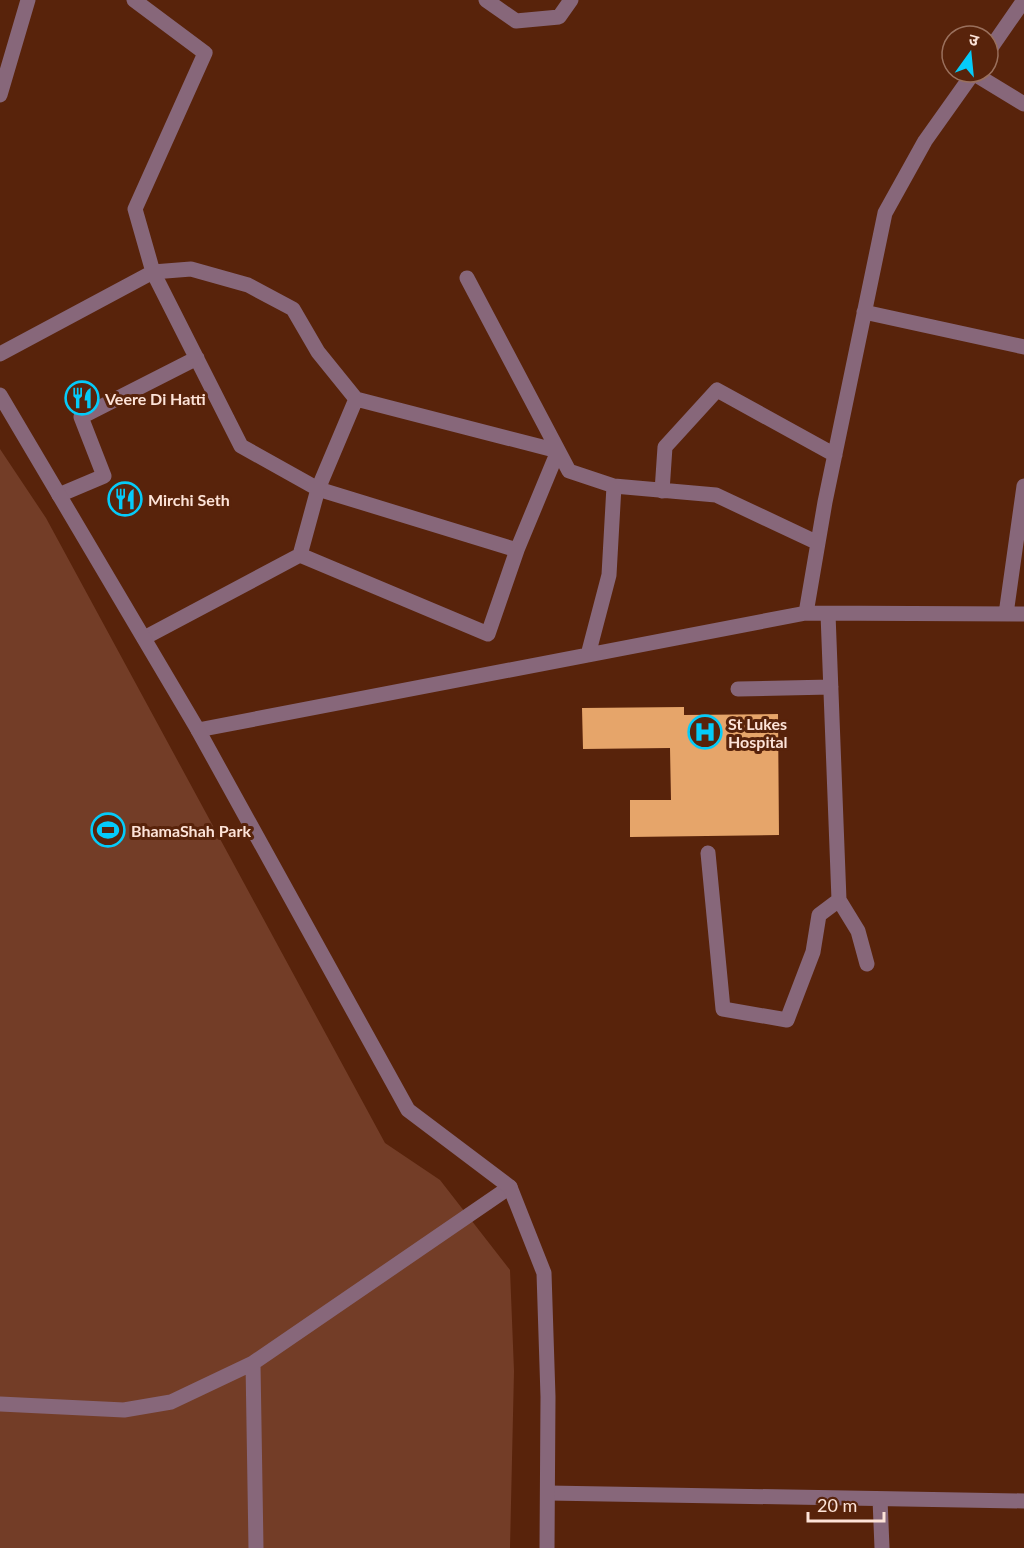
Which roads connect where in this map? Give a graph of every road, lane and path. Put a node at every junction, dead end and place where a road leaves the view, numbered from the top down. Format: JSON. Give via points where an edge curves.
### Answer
{"nodes":[{"id":1,"x":28,"y":0,"type":"edge"},
{"id":2,"x":134,"y":0,"type":"edge"},
{"id":3,"x":486,"y":0,"type":"edge"},
{"id":4,"x":571,"y":0,"type":"edge"},
{"id":5,"x":1022,"y":7,"type":"edge"},
{"id":6,"x":1000,"y":36,"type":"edge"},
{"id":7,"x":966,"y":84,"type":"edge"},
{"id":8,"x":992,"y":84,"type":"edge"},
{"id":9,"x":0,"y":95,"type":"edge"},
{"id":10,"x":1024,"y":104,"type":"edge"},
{"id":11,"x":153,"y":272,"type":"junction"},
{"id":12,"x":466,"y":278,"type":"dead end"},
{"id":13,"x":864,"y":312,"type":"junction"},
{"id":14,"x":1024,"y":347,"type":"edge"},
{"id":15,"x":0,"y":354,"type":"edge"},
{"id":16,"x":197,"y":358,"type":"junction"},
{"id":17,"x":0,"y":395,"type":"edge"},
{"id":18,"x":356,"y":399,"type":"junction"},
{"id":19,"x":558,"y":451,"type":"junction"},
{"id":20,"x":835,"y":455,"type":"junction"},
{"id":21,"x":614,"y":486,"type":"junction"},
{"id":22,"x":1024,"y":486,"type":"edge"},
{"id":23,"x":318,"y":489,"type":"junction"},
{"id":24,"x":662,"y":490,"type":"junction"},
{"id":25,"x":59,"y":495,"type":"junction"},
{"id":26,"x":818,"y":543,"type":"junction"},
{"id":27,"x":517,"y":550,"type":"junction"},
{"id":28,"x":300,"y":555,"type":"junction"},
{"id":29,"x":806,"y":613,"type":"junction"},
{"id":30,"x":828,"y":614,"type":"junction"},
{"id":31,"x":1006,"y":614,"type":"junction"},
{"id":32,"x":1024,"y":614,"type":"edge"},
{"id":33,"x":144,"y":638,"type":"junction"},
{"id":34,"x":588,"y":655,"type":"junction"},
{"id":35,"x":831,"y":687,"type":"junction"},
{"id":36,"x":738,"y":689,"type":"dead end"},
{"id":37,"x":198,"y":730,"type":"junction"},
{"id":38,"x":708,"y":853,"type":"dead end"},
{"id":39,"x":839,"y":900,"type":"junction"},
{"id":40,"x":867,"y":964,"type":"dead end"},
{"id":41,"x":510,"y":1186,"type":"junction"},
{"id":42,"x":253,"y":1363,"type":"junction"},
{"id":43,"x":0,"y":1404,"type":"edge"},
{"id":44,"x":548,"y":1493,"type":"junction"},
{"id":45,"x":880,"y":1499,"type":"junction"},
{"id":46,"x":1024,"y":1501,"type":"edge"},
{"id":47,"x":256,"y":1548,"type":"edge"},
{"id":48,"x":547,"y":1548,"type":"edge"},
{"id":49,"x":882,"y":1548,"type":"edge"}],
"edges":[{"from":1,"to":9,"type":"street"},
{"from":2,"to":11,"type":"street","via":[[205,52],[135,209]]},
{"from":3,"to":4,"type":"street","via":[[516,21],[559,17]]},
{"from":5,"to":6,"type":"street"},
{"from":7,"to":13,"type":"street","via":[[926,141],[885,213]]},
{"from":8,"to":10,"type":"street"},
{"from":11,"to":15,"type":"street"},
{"from":11,"to":16,"type":"street"},
{"from":11,"to":18,"type":"street","via":[[190,269],[248,285],[293,309],[318,352]]},
{"from":12,"to":19,"type":"street"},
{"from":13,"to":14,"type":"street"},
{"from":13,"to":20,"type":"street"},
{"from":16,"to":23,"type":"street","via":[[241,446]]},
{"from":16,"to":25,"type":"street","via":[[81,417],[104,476]]},
{"from":17,"to":25,"type":"street"},
{"from":18,"to":19,"type":"street"},
{"from":18,"to":23,"type":"street"},
{"from":19,"to":21,"type":"street","via":[[569,471]]},
{"from":19,"to":27,"type":"street"},
{"from":20,"to":24,"type":"street","via":[[717,390],[665,447]]},
{"from":20,"to":26,"type":"street"},
{"from":21,"to":24,"type":"street"},
{"from":21,"to":34,"type":"street","via":[[609,575]]},
{"from":22,"to":31,"type":"street"},
{"from":23,"to":27,"type":"street"},
{"from":23,"to":28,"type":"street"},
{"from":24,"to":26,"type":"street","via":[[716,495]]},
{"from":25,"to":33,"type":"street"},
{"from":26,"to":29,"type":"street"},
{"from":27,"to":28,"type":"street","via":[[488,634]]},
{"from":28,"to":33,"type":"street"},
{"from":29,"to":30,"type":"street"},
{"from":29,"to":34,"type":"street"},
{"from":30,"to":31,"type":"street"},
{"from":30,"to":35,"type":"street"},
{"from":31,"to":32,"type":"street"},
{"from":33,"to":37,"type":"street"},
{"from":34,"to":37,"type":"street"},
{"from":35,"to":36,"type":"street"},
{"from":35,"to":39,"type":"street"},
{"from":37,"to":41,"type":"street","via":[[408,1110]]},
{"from":38,"to":39,"type":"street","via":[[723,1009],[787,1020],[813,952],[819,915]]},
{"from":39,"to":40,"type":"street","via":[[858,931]]},
{"from":41,"to":42,"type":"street"},
{"from":41,"to":44,"type":"street","via":[[544,1273]]},
{"from":42,"to":43,"type":"street","via":[[171,1402],[124,1410]]},
{"from":42,"to":47,"type":"street"},
{"from":44,"to":45,"type":"street"},
{"from":44,"to":48,"type":"street"},
{"from":45,"to":46,"type":"street"},
{"from":45,"to":49,"type":"street"}]}
